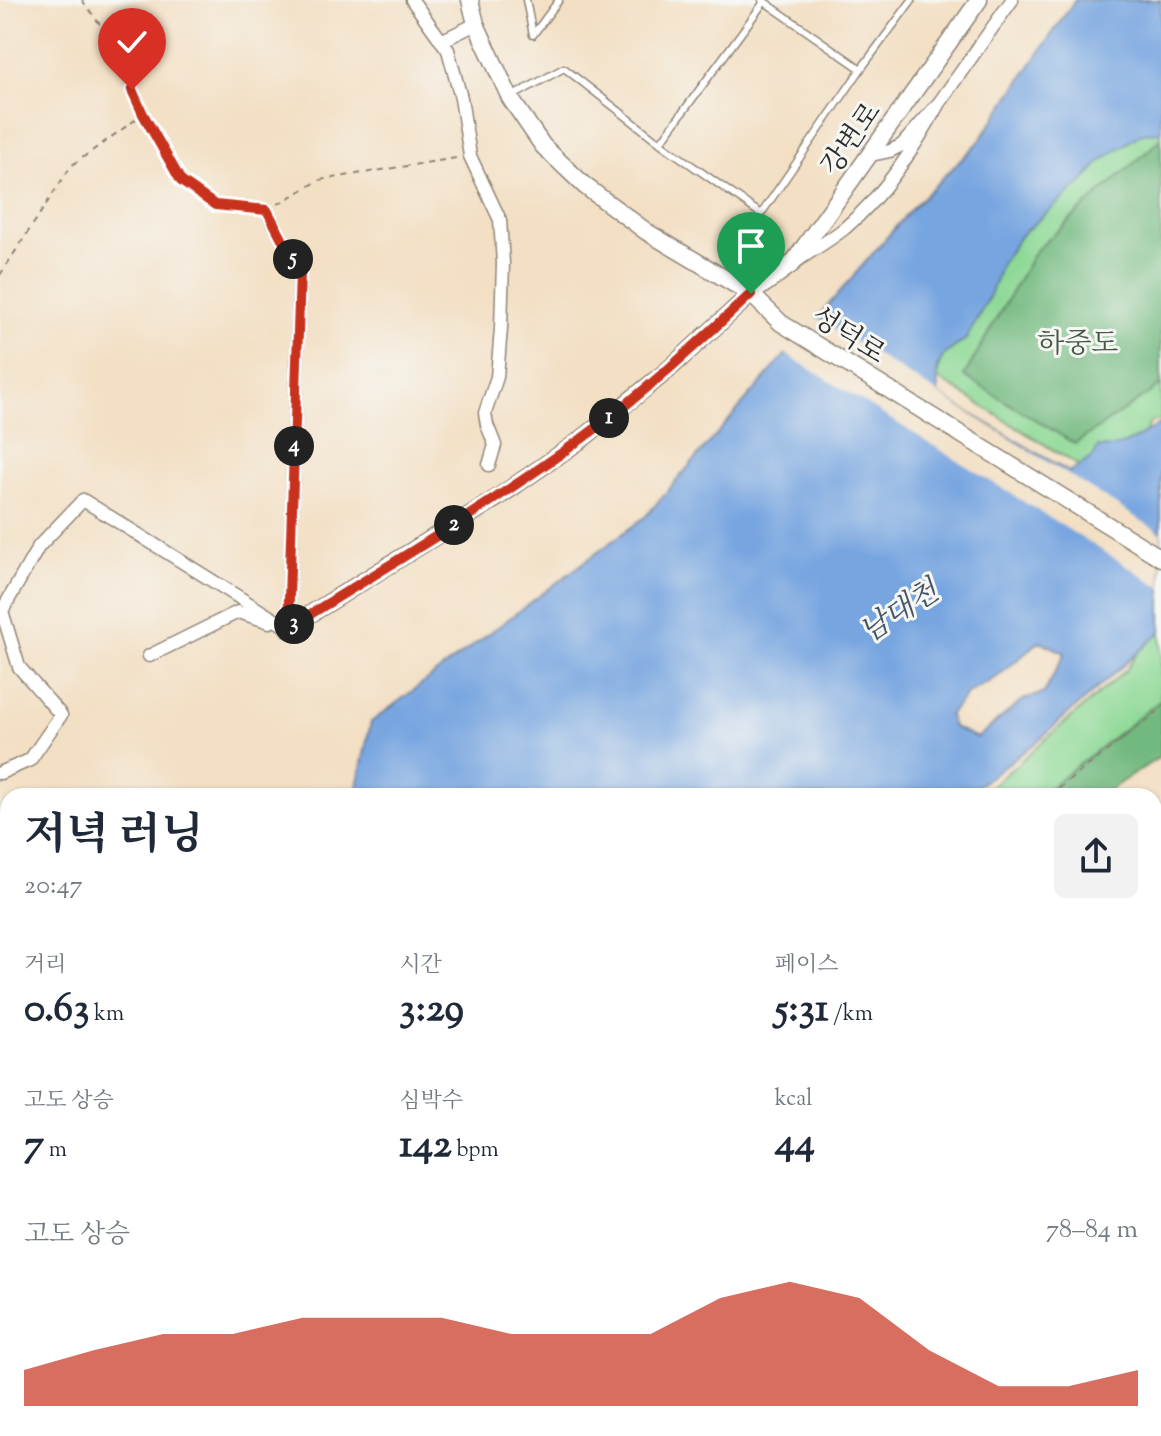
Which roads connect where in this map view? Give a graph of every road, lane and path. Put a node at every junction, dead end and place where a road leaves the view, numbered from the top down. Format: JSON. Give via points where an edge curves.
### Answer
{"nodes":[{"id":1,"x":82,"y":0,"type":"edge"},
{"id":2,"x":412,"y":0,"type":"edge"},
{"id":3,"x":470,"y":0,"type":"edge"},
{"id":4,"x":526,"y":0,"type":"edge"},
{"id":5,"x":559,"y":0,"type":"edge"},
{"id":6,"x":912,"y":0,"type":"edge"},
{"id":7,"x":979,"y":0,"type":"edge"},
{"id":8,"x":1012,"y":0,"type":"edge"},
{"id":9,"x":763,"y":1,"type":"edge"},
{"id":10,"x":476,"y":24,"type":"junction"},
{"id":11,"x":441,"y":41,"type":"junction"},
{"id":12,"x":861,"y":69,"type":"junction"},
{"id":13,"x":510,"y":98,"type":"junction"},
{"id":14,"x":939,"y":103,"type":"junction"},
{"id":15,"x":143,"y":114,"type":"junction"},
{"id":16,"x":660,"y":143,"type":"junction"},
{"id":17,"x":871,"y":155,"type":"junction"},
{"id":18,"x":470,"y":156,"type":"junction"},
{"id":19,"x":267,"y":210,"type":"junction"},
{"id":20,"x":792,"y":264,"type":"junction"},
{"id":21,"x":0,"y":275,"type":"edge"},
{"id":22,"x":751,"y":294,"type":"junction"},
{"id":23,"x":489,"y":465,"type":"dead end"},
{"id":24,"x":1161,"y":558,"type":"edge"},
{"id":25,"x":288,"y":628,"type":"junction"},
{"id":26,"x":149,"y":656,"type":"dead end"},
{"id":27,"x":1161,"y":709,"type":"edge"},
{"id":28,"x":0,"y":773,"type":"edge"},
{"id":29,"x":1059,"y":788,"type":"edge"}],
"edges":[{"from":1,"to":15,"type":"path","via":[[118,57]]},
{"from":2,"to":11,"type":"street"},
{"from":3,"to":10,"type":"street","name":"성덕로"},
{"from":4,"to":5,"type":"lane","via":[[533,35]]},
{"from":6,"to":12,"type":"lane"},
{"from":7,"to":17,"type":"street","name":"강변로"},
{"from":8,"to":14,"type":"street"},
{"from":9,"to":12,"type":"lane"},
{"from":9,"to":16,"type":"lane"},
{"from":10,"to":11,"type":"street"},
{"from":10,"to":13,"type":"street","name":"성덕로"},
{"from":11,"to":18,"type":"street","via":[[461,98]]},
{"from":12,"to":16,"type":"lane","via":[[761,214]]},
{"from":13,"to":16,"type":"lane","via":[[564,68]]},
{"from":13,"to":22,"type":"street","name":"성덕로","via":[[543,146],[585,186],[647,232]]},
{"from":14,"to":17,"type":"street","via":[[902,145]]},
{"from":14,"to":20,"type":"street","via":[[882,192],[844,229]]},
{"from":15,"to":19,"type":"path","via":[[181,181],[215,205]]},
{"from":15,"to":21,"type":"path","via":[[71,166]]},
{"from":17,"to":20,"type":"street","name":"강변로"},
{"from":18,"to":19,"type":"path","via":[[320,180]]},
{"from":18,"to":23,"type":"street","via":[[500,220],[503,263],[497,377],[485,413],[495,445]]},
{"from":19,"to":25,"type":"street","via":[[300,273]]},
{"from":20,"to":22,"type":"street","name":"강변로"},
{"from":22,"to":24,"type":"street","name":"성덕로","via":[[781,323]]},
{"from":22,"to":25,"type":"street","name":"강변로","via":[[582,439]]},
{"from":25,"to":26,"type":"street","via":[[238,612]]},
{"from":25,"to":28,"type":"street","via":[[83,500],[39,546],[2,611],[19,667],[61,715],[30,760]]},
{"from":27,"to":29,"type":"path"}]}
